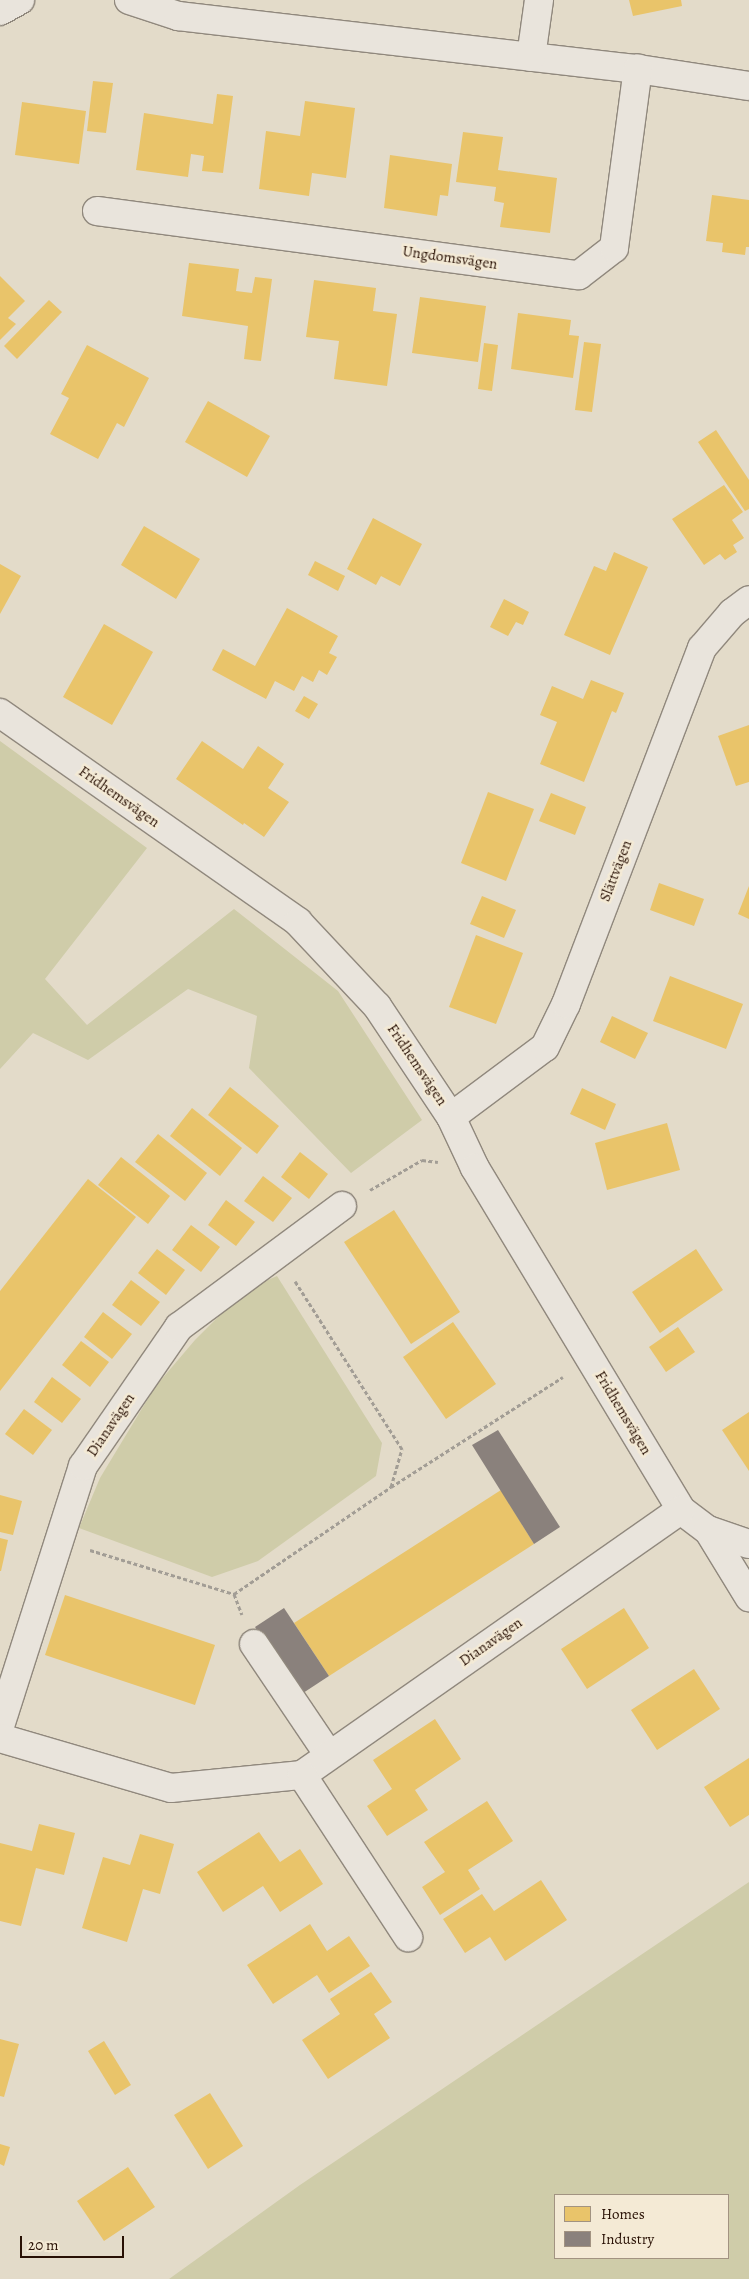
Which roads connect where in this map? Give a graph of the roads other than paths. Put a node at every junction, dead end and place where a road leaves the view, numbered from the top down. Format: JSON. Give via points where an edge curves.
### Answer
{"nodes":[{"id":1,"x":20,"y":0,"type":"edge"},
{"id":2,"x":129,"y":0,"type":"edge"},
{"id":3,"x":539,"y":0,"type":"edge"},
{"id":4,"x":0,"y":10,"type":"edge"},
{"id":5,"x":531,"y":57,"type":"junction"},
{"id":6,"x":638,"y":69,"type":"junction"},
{"id":7,"x":749,"y":86,"type":"edge"},
{"id":8,"x":97,"y":210,"type":"dead end"},
{"id":9,"x":749,"y":600,"type":"edge"},
{"id":10,"x":0,"y":713,"type":"edge"},
{"id":11,"x":452,"y":1117,"type":"junction"},
{"id":12,"x":342,"y":1206,"type":"road end"},
{"id":13,"x":680,"y":1510,"type":"junction"},
{"id":14,"x":708,"y":1530,"type":"junction"},
{"id":15,"x":749,"y":1544,"type":"edge"},
{"id":16,"x":749,"y":1597,"type":"edge"},
{"id":17,"x":254,"y":1644,"type":"dead end"},
{"id":18,"x":0,"y":1726,"type":"edge"},
{"id":19,"x":0,"y":1738,"type":"edge"},
{"id":20,"x":329,"y":1755,"type":"junction"},
{"id":21,"x":302,"y":1775,"type":"junction"},
{"id":22,"x":408,"y":1937,"type":"dead end"}],
"edges":[{"from":1,"to":4,"type":"street"},
{"from":2,"to":5,"type":"street","via":[[178,16]]},
{"from":3,"to":5,"type":"street"},
{"from":5,"to":6,"type":"street"},
{"from":6,"to":7,"type":"street"},
{"from":6,"to":8,"type":"street","name":"Ungdomsvägen","via":[[614,248],[578,275]]},
{"from":9,"to":11,"type":"street","name":"Slättvägen","via":[[732,613],[702,648],[566,1004],[545,1047]]},
{"from":10,"to":11,"type":"street","name":"Fridhemsvägen","via":[[298,922],[377,1006]]},
{"from":11,"to":13,"type":"street","name":"Fridhemsvägen","via":[[475,1168]]},
{"from":12,"to":18,"type":"street","name":"Dianavägen","via":[[179,1326],[83,1466]]},
{"from":13,"to":14,"type":"street","name":"Fridhemsvägen"},
{"from":13,"to":20,"type":"street","name":"Dianavägen"},
{"from":14,"to":15,"type":"street","name":"Fridhemsvägen"},
{"from":14,"to":16,"type":"street","name":"Fridhemsvägen"},
{"from":17,"to":20,"type":"street"},
{"from":19,"to":21,"type":"street","via":[[171,1788]]},
{"from":20,"to":21,"type":"street","name":"Dianavägen"},
{"from":21,"to":22,"type":"street"}]}
